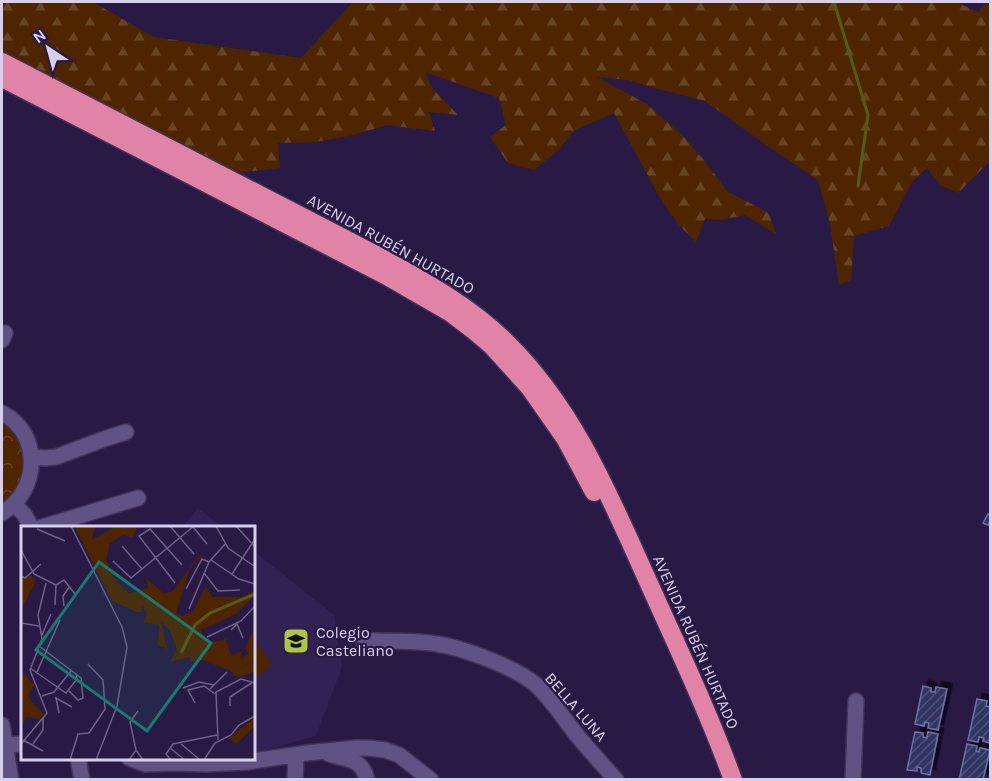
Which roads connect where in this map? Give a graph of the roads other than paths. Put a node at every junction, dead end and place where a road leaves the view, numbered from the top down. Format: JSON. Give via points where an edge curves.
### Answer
{"nodes":[{"id":1,"x":2,"y":62,"type":"edge"},
{"id":2,"x":2,"y":78,"type":"edge"},
{"id":3,"x":2,"y":412,"type":"edge"},
{"id":4,"x":126,"y":432,"type":"dead end"},
{"id":5,"x":32,"y":457,"type":"junction"},
{"id":6,"x":138,"y":498,"type":"dead end"},
{"id":7,"x":14,"y":504,"type":"junction"},
{"id":8,"x":2,"y":513,"type":"edge"},
{"id":9,"x":31,"y":526,"type":"edge"},
{"id":10,"x":46,"y":526,"type":"edge"},
{"id":11,"x":363,"y":640,"type":"dead end"},
{"id":12,"x":856,"y":701,"type":"dead end"},
{"id":13,"x":2,"y":725,"type":"edge"},
{"id":14,"x":21,"y":744,"type":"edge"},
{"id":15,"x":6,"y":745,"type":"junction"},
{"id":16,"x":324,"y":752,"type":"junction"},
{"id":17,"x":296,"y":755,"type":"junction"},
{"id":18,"x":78,"y":760,"type":"edge"},
{"id":19,"x":132,"y":760,"type":"edge"},
{"id":20,"x":206,"y":764,"type":"junction"},
{"id":21,"x":11,"y":780,"type":"edge"},
{"id":22,"x":82,"y":780,"type":"edge"},
{"id":23,"x":210,"y":780,"type":"edge"},
{"id":24,"x":295,"y":780,"type":"edge"},
{"id":25,"x":367,"y":780,"type":"edge"},
{"id":26,"x":431,"y":780,"type":"edge"},
{"id":27,"x":616,"y":780,"type":"edge"},
{"id":28,"x":721,"y":780,"type":"edge"},
{"id":29,"x":733,"y":780,"type":"edge"},
{"id":30,"x":853,"y":780,"type":"edge"}],
"edges":[{"from":1,"to":29,"type":"highway","name":"AVENIDA RUBÉN HURTADO","via":[[407,272],[469,310],[508,344],[560,405],[594,462],[705,708]]},
{"from":2,"to":28,"type":"highway","name":"AVENIDA RUBÉN HURTADO","via":[[405,286],[451,313],[501,356],[540,400],[585,473],[694,711]]},
{"from":3,"to":5,"type":"street","via":[[18,425]]},
{"from":4,"to":5,"type":"street","via":[[56,457]]},
{"from":5,"to":7,"type":"street","via":[[25,490]]},
{"from":6,"to":10,"type":"street"},
{"from":7,"to":8,"type":"street"},
{"from":7,"to":9,"type":"street"},
{"from":11,"to":27,"type":"street","name":"BELLA LUNA","via":[[439,644],[509,668],[545,694]]},
{"from":12,"to":30,"type":"street"},
{"from":13,"to":15,"type":"street"},
{"from":14,"to":15,"type":"street"},
{"from":15,"to":21,"type":"street"},
{"from":16,"to":17,"type":"street"},
{"from":16,"to":25,"type":"street","via":[[359,763]]},
{"from":16,"to":26,"type":"street","via":[[385,750],[399,755]]},
{"from":17,"to":20,"type":"street"},
{"from":17,"to":24,"type":"street"},
{"from":18,"to":22,"type":"street"},
{"from":19,"to":20,"type":"street","via":[[145,764]]},
{"from":20,"to":23,"type":"street"}]}
